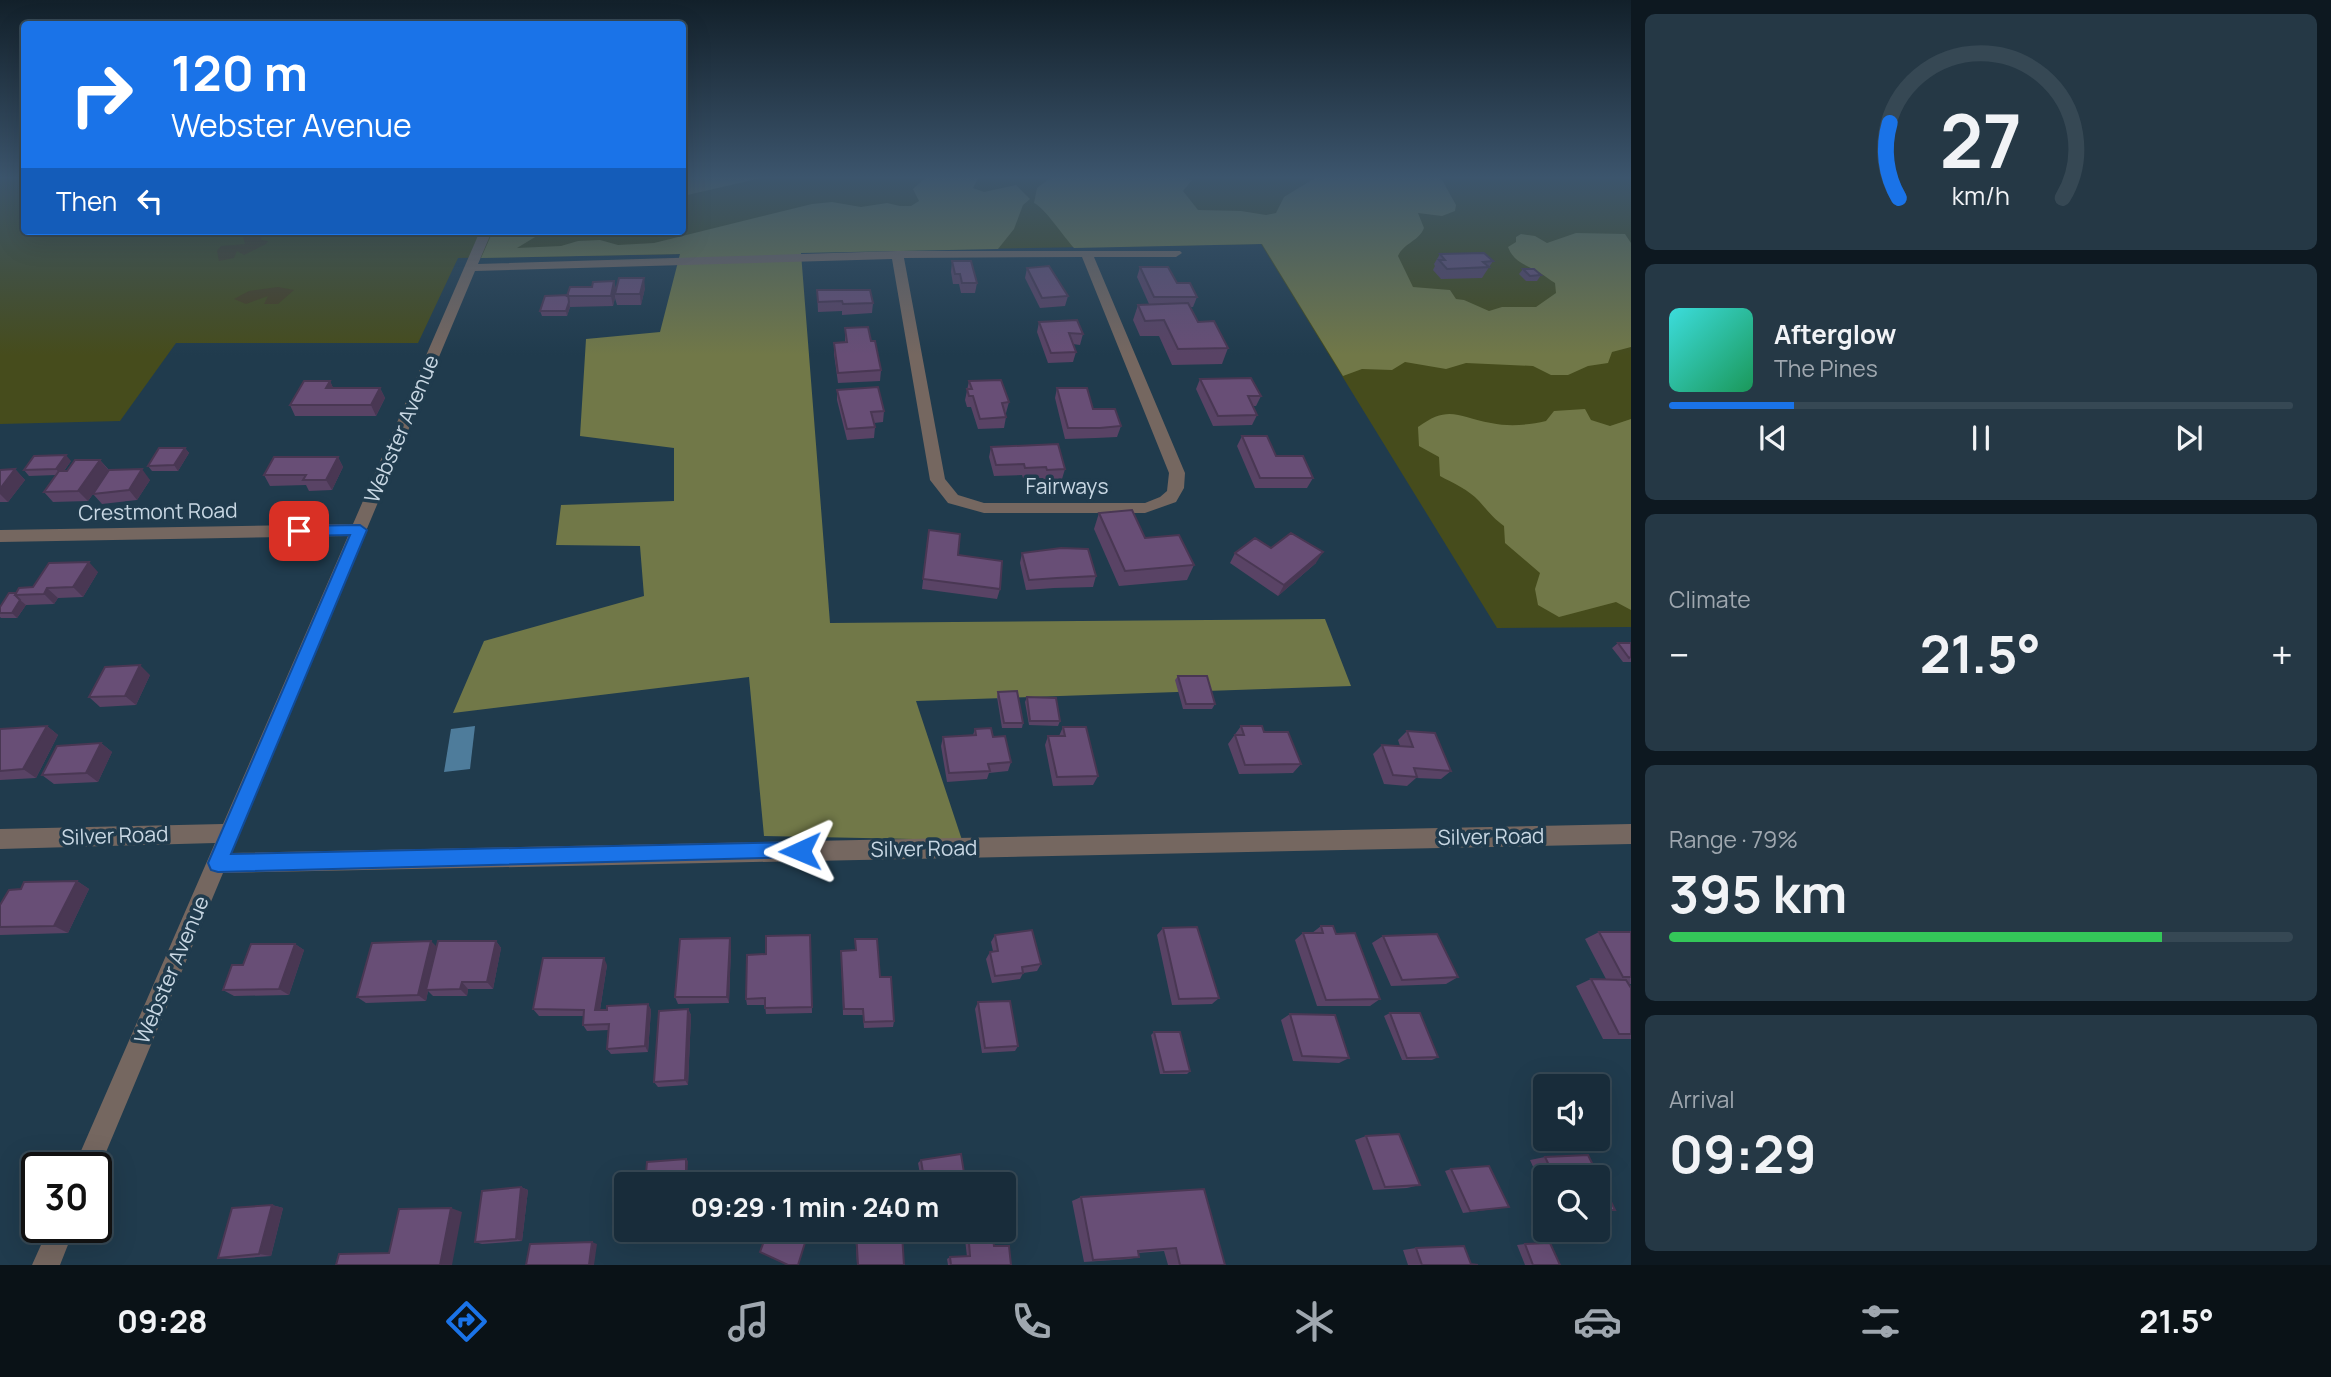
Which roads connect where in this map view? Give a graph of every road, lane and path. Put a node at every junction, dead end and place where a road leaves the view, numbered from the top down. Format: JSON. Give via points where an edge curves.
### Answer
{"nodes":[{"id":1,"x":484,"y":237,"type":"edge"},
{"id":2,"x":1176,"y":253,"type":"dead end"},
{"id":3,"x":897,"y":255,"type":"junction"},
{"id":4,"x":1087,"y":255,"type":"junction"},
{"id":5,"x":471,"y":268,"type":"junction"},
{"id":6,"x":360,"y":530,"type":"junction"},
{"id":7,"x":0,"y":536,"type":"edge"},
{"id":8,"x":231,"y":833,"type":"junction"},
{"id":9,"x":1631,"y":834,"type":"edge"},
{"id":10,"x":0,"y":839,"type":"edge"},
{"id":11,"x":218,"y":863,"type":"junction"},
{"id":12,"x":93,"y":1152,"type":"edge"},
{"id":13,"x":55,"y":1243,"type":"edge"},
{"id":14,"x":46,"y":1265,"type":"edge"}],
"edges":[{"from":1,"to":5,"type":"street","name":"Webster Avenue"},
{"from":2,"to":4,"type":"street"},
{"from":3,"to":4,"type":"street"},
{"from":3,"to":4,"type":"street","name":"Fairways","via":[[943,490],[953,499],[984,508],[1145,508],[1164,503],[1174,497],[1177,473]]},
{"from":3,"to":5,"type":"street"},
{"from":5,"to":6,"type":"street","name":"Webster Avenue"},
{"from":6,"to":7,"type":"street","name":"Crestmont Road"},
{"from":6,"to":8,"type":"street","name":"Webster Avenue"},
{"from":8,"to":10,"type":"street","name":"Silver Road"},
{"from":8,"to":11,"type":"street","name":"Webster Avenue"},
{"from":9,"to":11,"type":"street","name":"Silver Road"},
{"from":11,"to":12,"type":"street","name":"Webster Avenue"},
{"from":13,"to":14,"type":"street"}]}
